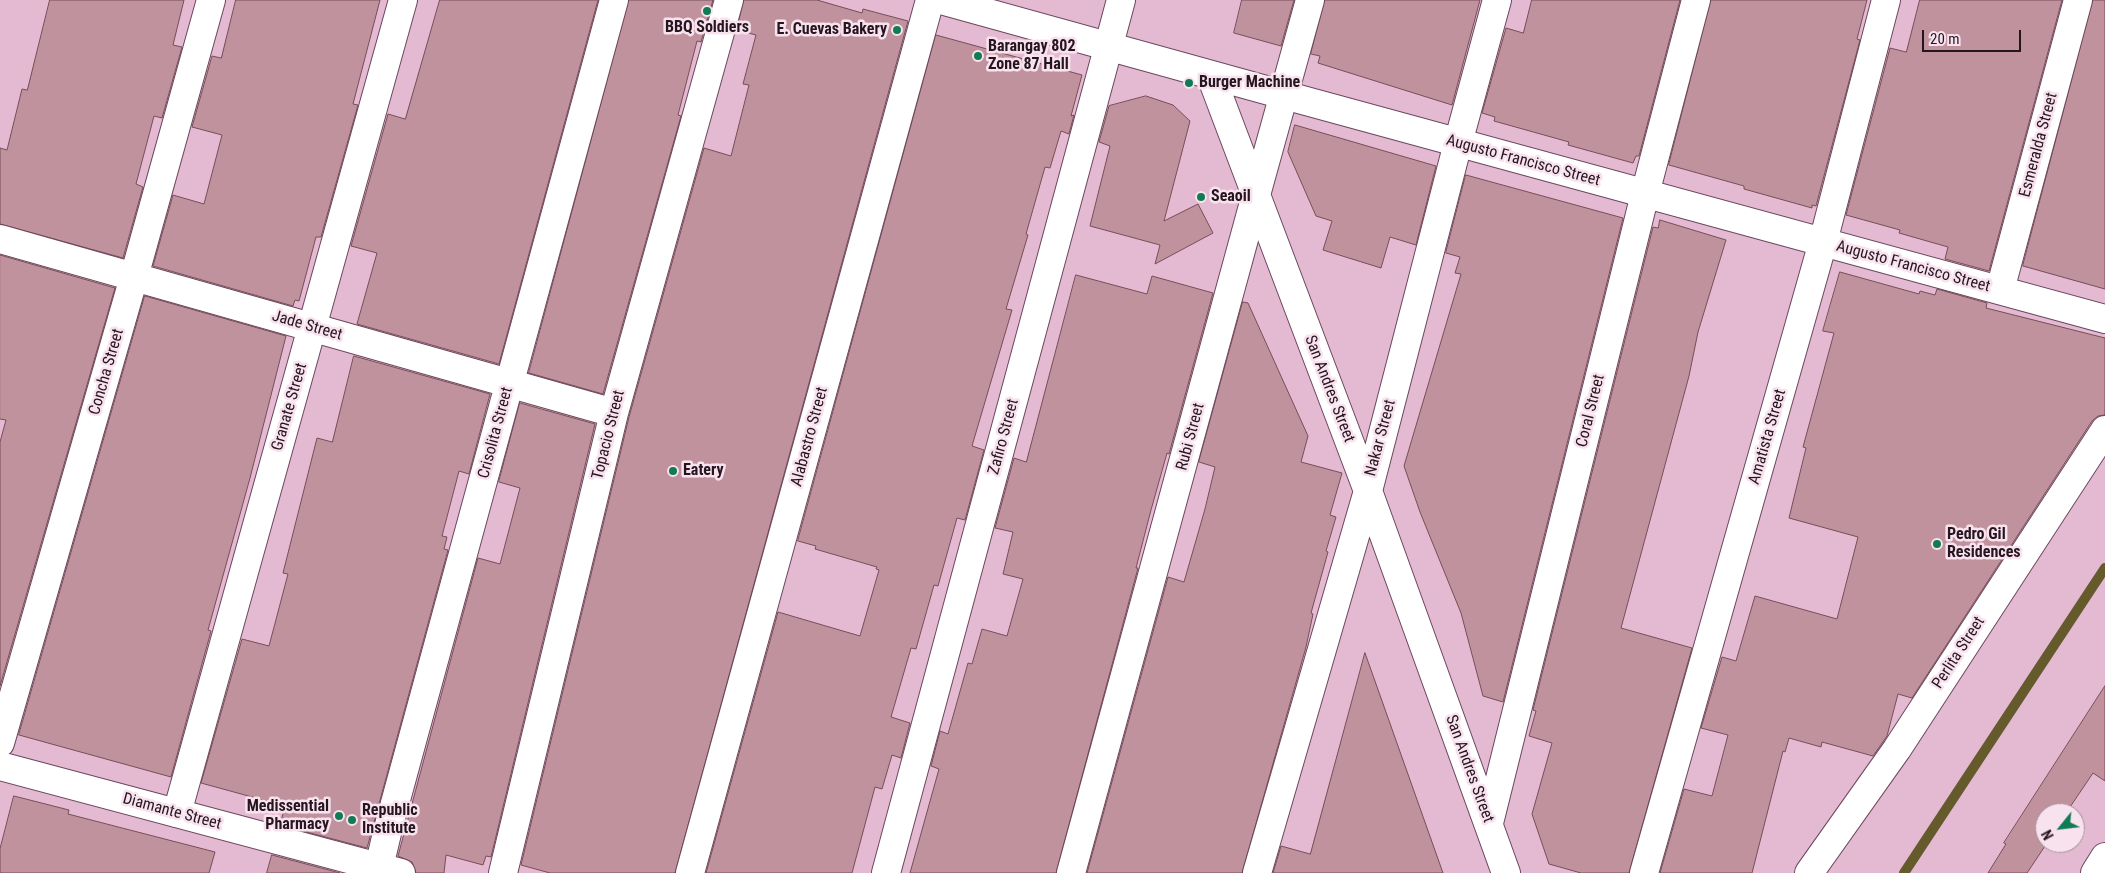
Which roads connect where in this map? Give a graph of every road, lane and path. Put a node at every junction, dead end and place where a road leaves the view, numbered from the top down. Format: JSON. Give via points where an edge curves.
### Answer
{"nodes":[{"id":1,"x":211,"y":0,"type":"edge"},
{"id":2,"x":403,"y":0,"type":"edge"},
{"id":3,"x":614,"y":0,"type":"edge"},
{"id":4,"x":729,"y":0,"type":"edge"},
{"id":5,"x":930,"y":0,"type":"edge"},
{"id":6,"x":941,"y":0,"type":"edge"},
{"id":7,"x":1120,"y":0,"type":"edge"},
{"id":8,"x":1310,"y":0,"type":"edge"},
{"id":9,"x":1497,"y":0,"type":"edge"},
{"id":10,"x":1696,"y":0,"type":"edge"},
{"id":11,"x":1886,"y":0,"type":"edge"},
{"id":12,"x":2078,"y":0,"type":"edge"},
{"id":13,"x":1108,"y":46,"type":"junction"},
{"id":14,"x":1211,"y":76,"type":"junction"},
{"id":15,"x":1284,"y":96,"type":"junction"},
{"id":16,"x":1458,"y":143,"type":"junction"},
{"id":17,"x":1644,"y":194,"type":"junction"},
{"id":18,"x":1256,"y":195,"type":"junction"},
{"id":19,"x":0,"y":239,"type":"edge"},
{"id":20,"x":1823,"y":242,"type":"junction"},
{"id":21,"x":134,"y":277,"type":"junction"},
{"id":22,"x":2000,"y":290,"type":"junction"},
{"id":23,"x":2105,"y":319,"type":"edge"},
{"id":24,"x":312,"y":327,"type":"junction"},
{"id":25,"x":510,"y":384,"type":"junction"},
{"id":26,"x":614,"y":413,"type":"junction"},
{"id":27,"x":2105,"y":430,"type":"edge"},
{"id":28,"x":1368,"y":491,"type":"junction"},
{"id":29,"x":0,"y":743,"type":"edge"},
{"id":30,"x":0,"y":766,"type":"edge"},
{"id":31,"x":177,"y":813,"type":"junction"},
{"id":32,"x":1489,"y":823,"type":"junction"},
{"id":33,"x":2105,"y":857,"type":"edge"},
{"id":34,"x":390,"y":870,"type":"edge"},
{"id":35,"x":503,"y":873,"type":"edge"},
{"id":36,"x":690,"y":873,"type":"edge"},
{"id":37,"x":886,"y":873,"type":"edge"},
{"id":38,"x":1071,"y":873,"type":"edge"},
{"id":39,"x":1257,"y":873,"type":"edge"},
{"id":40,"x":1506,"y":873,"type":"edge"},
{"id":41,"x":1644,"y":873,"type":"edge"},
{"id":42,"x":1809,"y":873,"type":"edge"},
{"id":43,"x":2094,"y":873,"type":"edge"}],
"edges":[{"from":1,"to":21,"type":"street","name":"Concha Street"},
{"from":2,"to":24,"type":"street","name":"Granate Street"},
{"from":3,"to":25,"type":"street","name":"Crisolita Street"},
{"from":4,"to":26,"type":"street","name":"Topacio Street"},
{"from":5,"to":36,"type":"street","name":"Alabastro Street"},
{"from":6,"to":13,"type":"street","name":"Augusto Francisco Street"},
{"from":7,"to":13,"type":"street","name":"Zafiro Street"},
{"from":8,"to":15,"type":"street","name":"Rubi Street"},
{"from":9,"to":16,"type":"street","name":"Nakar Street"},
{"from":10,"to":17,"type":"street","name":"Coral Street"},
{"from":11,"to":20,"type":"street","name":"Amatista Street"},
{"from":12,"to":22,"type":"street","name":"Esmeralda Street"},
{"from":13,"to":14,"type":"street","name":"Augusto Francisco Street"},
{"from":13,"to":37,"type":"street","name":"Zafiro Street"},
{"from":14,"to":15,"type":"street","name":"Augusto Francisco Street"},
{"from":14,"to":18,"type":"street","name":"San Andres Street"},
{"from":15,"to":16,"type":"street","name":"Augusto Francisco Street"},
{"from":15,"to":18,"type":"street","name":"Rubi Street"},
{"from":16,"to":17,"type":"street","name":"Augusto Francisco Street"},
{"from":16,"to":28,"type":"street","name":"Nakar Street"},
{"from":17,"to":20,"type":"street","name":"Augusto Francisco Street"},
{"from":17,"to":32,"type":"street","name":"Coral Street"},
{"from":18,"to":28,"type":"street","name":"San Andres Street"},
{"from":18,"to":38,"type":"street","name":"Rubi Street"},
{"from":19,"to":21,"type":"street","name":"Jade Street"},
{"from":20,"to":22,"type":"street","name":"Augusto Francisco Street"},
{"from":20,"to":41,"type":"street","name":"Amatista Street"},
{"from":21,"to":24,"type":"street","name":"Jade Street"},
{"from":21,"to":29,"type":"street","name":"Concha Street"},
{"from":22,"to":23,"type":"street","name":"Augusto Francisco Street"},
{"from":24,"to":25,"type":"street","name":"Jade Street"},
{"from":24,"to":31,"type":"street","name":"Granate Street"},
{"from":25,"to":26,"type":"street","name":"Jade Street"},
{"from":25,"to":34,"type":"street","name":"Crisolita Street","via":[[388,829]]},
{"from":26,"to":35,"type":"street","name":"Topacio Street"},
{"from":27,"to":42,"type":"street","name":"Perlita Street","via":[[1897,749]]},
{"from":28,"to":32,"type":"street","name":"San Andres Street"},
{"from":28,"to":39,"type":"street","name":"Nakar Street"},
{"from":30,"to":31,"type":"street","name":"Diamante Street"},
{"from":31,"to":34,"type":"street","name":"Diamante Street"},
{"from":32,"to":40,"type":"street","name":"San Andres Street"},
{"from":33,"to":43,"type":"street"}]}
